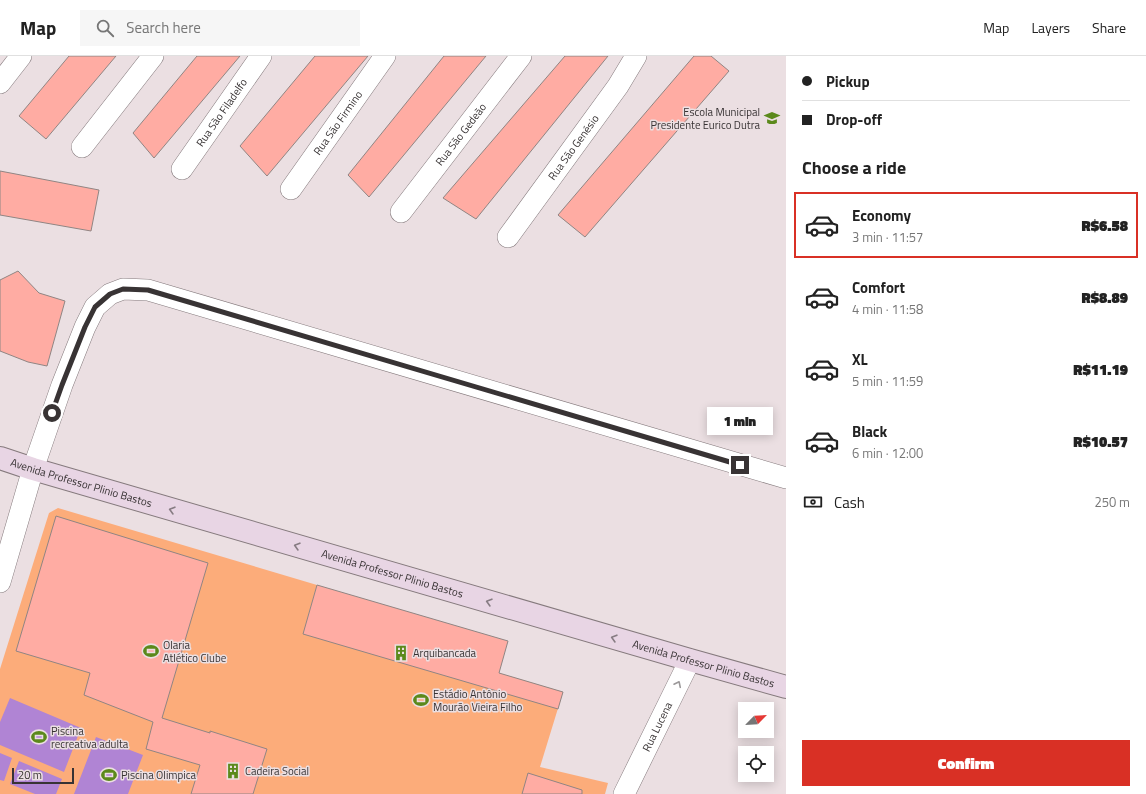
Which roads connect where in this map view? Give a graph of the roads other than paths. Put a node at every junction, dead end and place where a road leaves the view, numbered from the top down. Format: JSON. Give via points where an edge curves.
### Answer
{"nodes":[{"id":1,"x":21,"y":56,"type":"edge"},
{"id":2,"x":153,"y":56,"type":"edge"},
{"id":3,"x":261,"y":56,"type":"edge"},
{"id":4,"x":386,"y":56,"type":"edge"},
{"id":5,"x":522,"y":56,"type":"edge"},
{"id":6,"x":636,"y":56,"type":"edge"},
{"id":7,"x":0,"y":83,"type":"edge"},
{"id":8,"x":82,"y":146,"type":"dead end"},
{"id":9,"x":182,"y":169,"type":"dead end"},
{"id":10,"x":291,"y":189,"type":"dead end"},
{"id":11,"x":401,"y":212,"type":"dead end"},
{"id":12,"x":508,"y":237,"type":"dead end"},
{"id":13,"x":0,"y":458,"type":"edge"},
{"id":14,"x":33,"y":469,"type":"junction"},
{"id":15,"x":786,"y":478,"type":"edge"},
{"id":16,"x":0,"y":582,"type":"edge"},
{"id":17,"x":690,"y":660,"type":"junction"},
{"id":18,"x":786,"y":687,"type":"edge"},
{"id":19,"x":624,"y":794,"type":"edge"}],
"edges":[{"from":1,"to":7,"type":"street"},
{"from":2,"to":8,"type":"street"},
{"from":3,"to":9,"type":"street","name":"Rua São Filadelfo"},
{"from":4,"to":10,"type":"street","name":"Rua São Firmino"},
{"from":5,"to":11,"type":"street","name":"Rua São Gedeão"},
{"from":6,"to":12,"type":"street","name":"Rua São Genésio","via":[[618,86]]},
{"from":13,"to":14,"type":"street","name":"Avenida Professor Plinio Bastos"},
{"from":14,"to":15,"type":"street","via":[[85,327],[95,307],[110,294],[123,289],[148,290]]},
{"from":14,"to":16,"type":"street"},
{"from":17,"to":14,"type":"street","name":"Avenida Professor Plinio Bastos","one_way":true},
{"from":17,"to":18,"type":"street","name":"Avenida Professor Plinio Bastos"},
{"from":19,"to":17,"type":"street","name":"Rua Lucena","one_way":true}]}
